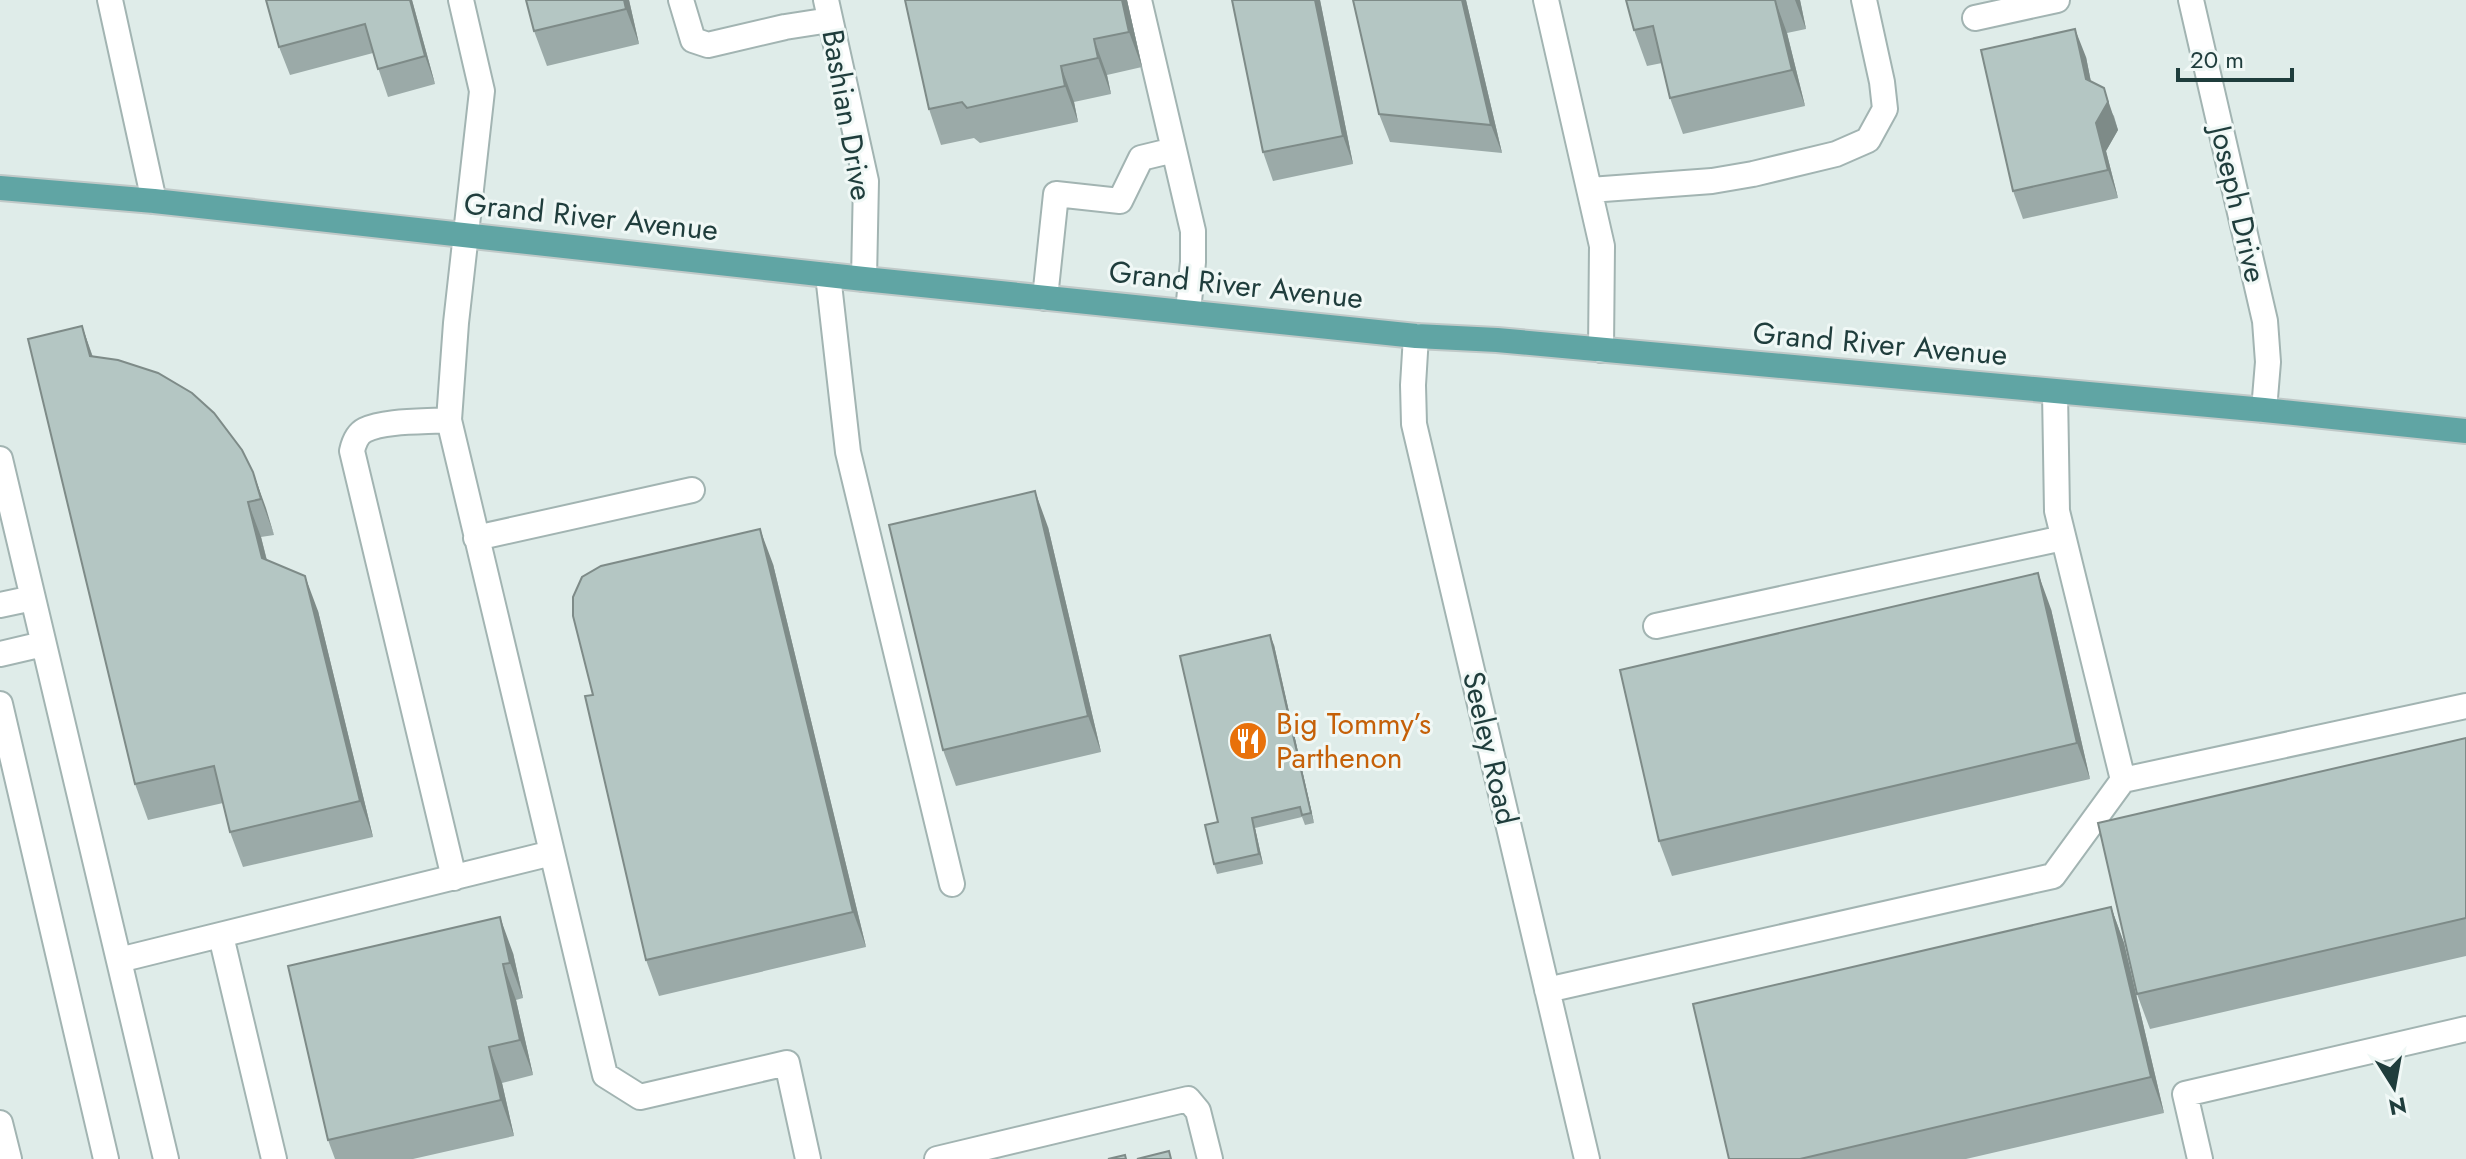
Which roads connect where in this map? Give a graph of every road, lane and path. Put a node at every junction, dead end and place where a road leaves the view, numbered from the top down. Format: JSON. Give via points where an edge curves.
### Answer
{"nodes":[{"id":1,"x":110,"y":0,"type":"edge"},
{"id":2,"x":461,"y":0,"type":"edge"},
{"id":3,"x":681,"y":0,"type":"edge"},
{"id":4,"x":1139,"y":0,"type":"edge"},
{"id":5,"x":1546,"y":0,"type":"edge"},
{"id":6,"x":1864,"y":0,"type":"edge"},
{"id":7,"x":2191,"y":0,"type":"edge"},
{"id":8,"x":2049,"y":1,"type":"edge"},
{"id":9,"x":828,"y":10,"type":"edge"},
{"id":10,"x":1975,"y":18,"type":"dead end"},
{"id":11,"x":1174,"y":150,"type":"junction"},
{"id":12,"x":0,"y":188,"type":"edge"},
{"id":13,"x":1590,"y":190,"type":"junction"},
{"id":14,"x":154,"y":201,"type":"junction"},
{"id":15,"x":465,"y":236,"type":"junction"},
{"id":16,"x":828,"y":275,"type":"junction"},
{"id":17,"x":864,"y":279,"type":"junction"},
{"id":18,"x":1045,"y":298,"type":"junction"},
{"id":19,"x":1188,"y":311,"type":"junction"},
{"id":20,"x":1416,"y":336,"type":"junction"},
{"id":21,"x":1601,"y":350,"type":"junction"},
{"id":22,"x":2055,"y":392,"type":"junction"},
{"id":23,"x":2264,"y":410,"type":"junction"},
{"id":24,"x":449,"y":420,"type":"junction"},
{"id":25,"x":2466,"y":431,"type":"edge"},
{"id":26,"x":0,"y":459,"type":"edge"},
{"id":27,"x":692,"y":490,"type":"dead end"},
{"id":28,"x":476,"y":538,"type":"junction"},
{"id":29,"x":2063,"y":538,"type":"junction"},
{"id":30,"x":33,"y":598,"type":"junction"},
{"id":31,"x":0,"y":605,"type":"edge"},
{"id":32,"x":1656,"y":626,"type":"dead end"},
{"id":33,"x":43,"y":644,"type":"junction"},
{"id":34,"x":0,"y":654,"type":"edge"},
{"id":35,"x":0,"y":704,"type":"edge"},
{"id":36,"x":2466,"y":706,"type":"edge"},
{"id":37,"x":2123,"y":780,"type":"junction"},
{"id":38,"x":552,"y":853,"type":"junction"},
{"id":39,"x":454,"y":878,"type":"junction"},
{"id":40,"x":952,"y":884,"type":"dead end"},
{"id":41,"x":221,"y":936,"type":"junction"},
{"id":42,"x":119,"y":960,"type":"junction"},
{"id":43,"x":1547,"y":990,"type":"junction"},
{"id":44,"x":2466,"y":1029,"type":"edge"},
{"id":45,"x":0,"y":1123,"type":"edge"},
{"id":46,"x":9,"y":1159,"type":"edge"},
{"id":47,"x":106,"y":1159,"type":"edge"},
{"id":48,"x":166,"y":1159,"type":"edge"},
{"id":49,"x":274,"y":1159,"type":"edge"},
{"id":50,"x":808,"y":1159,"type":"edge"},
{"id":51,"x":937,"y":1159,"type":"edge"},
{"id":52,"x":1210,"y":1159,"type":"edge"},
{"id":53,"x":1587,"y":1159,"type":"edge"},
{"id":54,"x":2200,"y":1159,"type":"edge"}],
"edges":[{"from":1,"to":14,"type":"street"},
{"from":2,"to":15,"type":"street","via":[[482,91]]},
{"from":3,"to":9,"type":"street","via":[[693,40],[708,45],[785,27]]},
{"from":4,"to":11,"type":"street"},
{"from":5,"to":13,"type":"street"},
{"from":6,"to":13,"type":"street","via":[[1885,109],[1868,140],[1836,154],[1753,174]]},
{"from":7,"to":23,"type":"street","name":"Joseph Drive","via":[[2265,321]]},
{"from":8,"to":10,"type":"street"},
{"from":9,"to":17,"type":"street","name":"Bashian Drive","via":[[866,181]]},
{"from":11,"to":18,"type":"street","via":[[1141,158],[1120,201],[1056,194]]},
{"from":11,"to":19,"type":"street","via":[[1193,231]]},
{"from":12,"to":14,"type":"main road","name":"Grand River Avenue"},
{"from":13,"to":21,"type":"street","via":[[1602,246]]},
{"from":14,"to":15,"type":"main road","name":"Grand River Avenue"},
{"from":15,"to":16,"type":"main road","name":"Grand River Avenue"},
{"from":15,"to":24,"type":"street"},
{"from":16,"to":17,"type":"main road","name":"Grand River Avenue"},
{"from":16,"to":40,"type":"street","via":[[848,452]]},
{"from":17,"to":18,"type":"main road","name":"Grand River Avenue"},
{"from":18,"to":19,"type":"main road","name":"Grand River Avenue"},
{"from":19,"to":20,"type":"main road","name":"Grand River Avenue"},
{"from":20,"to":21,"type":"main road","name":"Grand River Avenue"},
{"from":20,"to":43,"type":"street","name":"Seeley Road","via":[[1414,424]]},
{"from":21,"to":22,"type":"main road","name":"Grand River Avenue"},
{"from":22,"to":23,"type":"main road","name":"Grand River Avenue"},
{"from":22,"to":29,"type":"street","via":[[2057,511]]},
{"from":23,"to":25,"type":"main road","name":"Grand River Avenue"},
{"from":24,"to":28,"type":"street"},
{"from":24,"to":39,"type":"street","via":[[376,426],[354,440],[352,451]]},
{"from":26,"to":30,"type":"street"},
{"from":27,"to":28,"type":"street"},
{"from":28,"to":38,"type":"street"},
{"from":29,"to":32,"type":"street"},
{"from":29,"to":37,"type":"street"},
{"from":30,"to":31,"type":"street"},
{"from":30,"to":33,"type":"street"},
{"from":33,"to":34,"type":"street"},
{"from":33,"to":42,"type":"street"},
{"from":35,"to":47,"type":"street"},
{"from":36,"to":37,"type":"street"},
{"from":37,"to":43,"type":"street","via":[[2053,876]]},
{"from":38,"to":39,"type":"street"},
{"from":38,"to":50,"type":"street","via":[[605,1075],[640,1097],[787,1063]]},
{"from":39,"to":41,"type":"street"},
{"from":41,"to":42,"type":"street"},
{"from":41,"to":49,"type":"street"},
{"from":42,"to":48,"type":"street"},
{"from":43,"to":53,"type":"street","name":"Seeley Road"},
{"from":44,"to":54,"type":"street","via":[[2185,1094]]},
{"from":45,"to":46,"type":"street"},
{"from":51,"to":52,"type":"street","via":[[1188,1099],[1198,1111]]}]}
